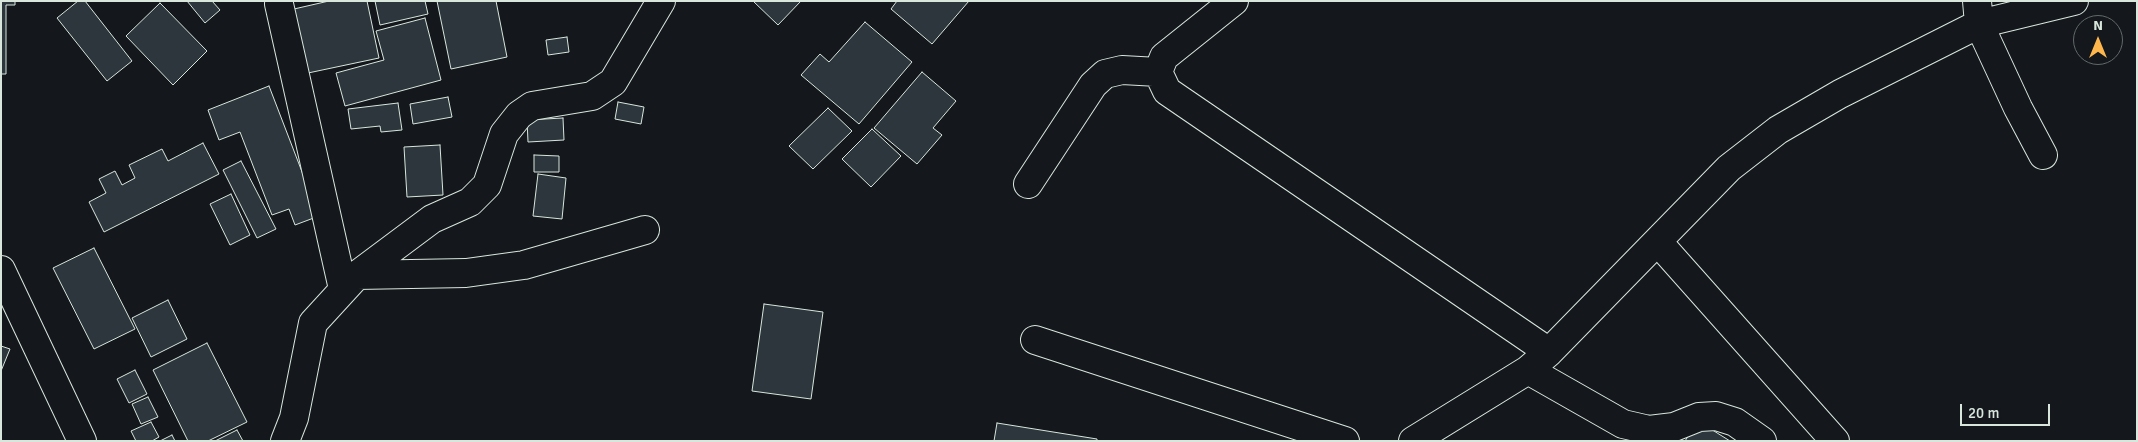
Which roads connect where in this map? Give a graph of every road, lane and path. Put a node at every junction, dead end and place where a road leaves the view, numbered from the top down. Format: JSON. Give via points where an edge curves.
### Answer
{"nodes":[{"id":1,"x":662,"y":1,"type":"edge"},
{"id":2,"x":1234,"y":1,"type":"edge"},
{"id":3,"x":2074,"y":1,"type":"edge"},
{"id":4,"x":279,"y":4,"type":"dead end"},
{"id":5,"x":1978,"y":13,"type":"edge"},
{"id":6,"x":1158,"y":72,"type":"junction"},
{"id":7,"x":2043,"y":155,"type":"dead end"},
{"id":8,"x":1028,"y":184,"type":"dead end"},
{"id":9,"x":645,"y":230,"type":"dead end"},
{"id":10,"x":1658,"y":242,"type":"junction"},
{"id":11,"x":1,"y":270,"type":"edge"},
{"id":12,"x":350,"y":282,"type":"junction"},
{"id":13,"x":1035,"y":340,"type":"dead end"},
{"id":14,"x":1549,"y":352,"type":"junction"},
{"id":15,"x":1528,"y":370,"type":"junction"},
{"id":16,"x":82,"y":441,"type":"edge"},
{"id":17,"x":285,"y":441,"type":"edge"},
{"id":18,"x":1345,"y":441,"type":"edge"},
{"id":19,"x":1413,"y":441,"type":"edge"},
{"id":20,"x":1762,"y":441,"type":"edge"},
{"id":21,"x":1835,"y":441,"type":"edge"}],
"edges":[{"from":1,"to":12,"type":"street","via":[[613,82],[592,96],[532,106],[519,114],[504,134],[487,185],[470,202],[432,219]]},
{"from":2,"to":6,"type":"street","via":[[1164,57]]},
{"from":3,"to":5,"type":"street"},
{"from":4,"to":12,"type":"street"},
{"from":5,"to":7,"type":"street","via":[[2018,108]]},
{"from":5,"to":10,"type":"street","via":[[1778,130],[1729,168]]},
{"from":6,"to":8,"type":"street","via":[[1122,70],[1105,74],[1093,85]]},
{"from":6,"to":14,"type":"street","via":[[1167,91]]},
{"from":9,"to":12,"type":"street","via":[[524,265]]},
{"from":10,"to":14,"type":"street"},
{"from":10,"to":21,"type":"street"},
{"from":11,"to":16,"type":"street"},
{"from":12,"to":17,"type":"street","via":[[313,323],[294,418]]},
{"from":13,"to":18,"type":"street"},
{"from":14,"to":15,"type":"street"},
{"from":15,"to":19,"type":"street"},
{"from":15,"to":20,"type":"street","via":[[1623,424],[1649,430],[1716,416],[1735,422]]}]}
